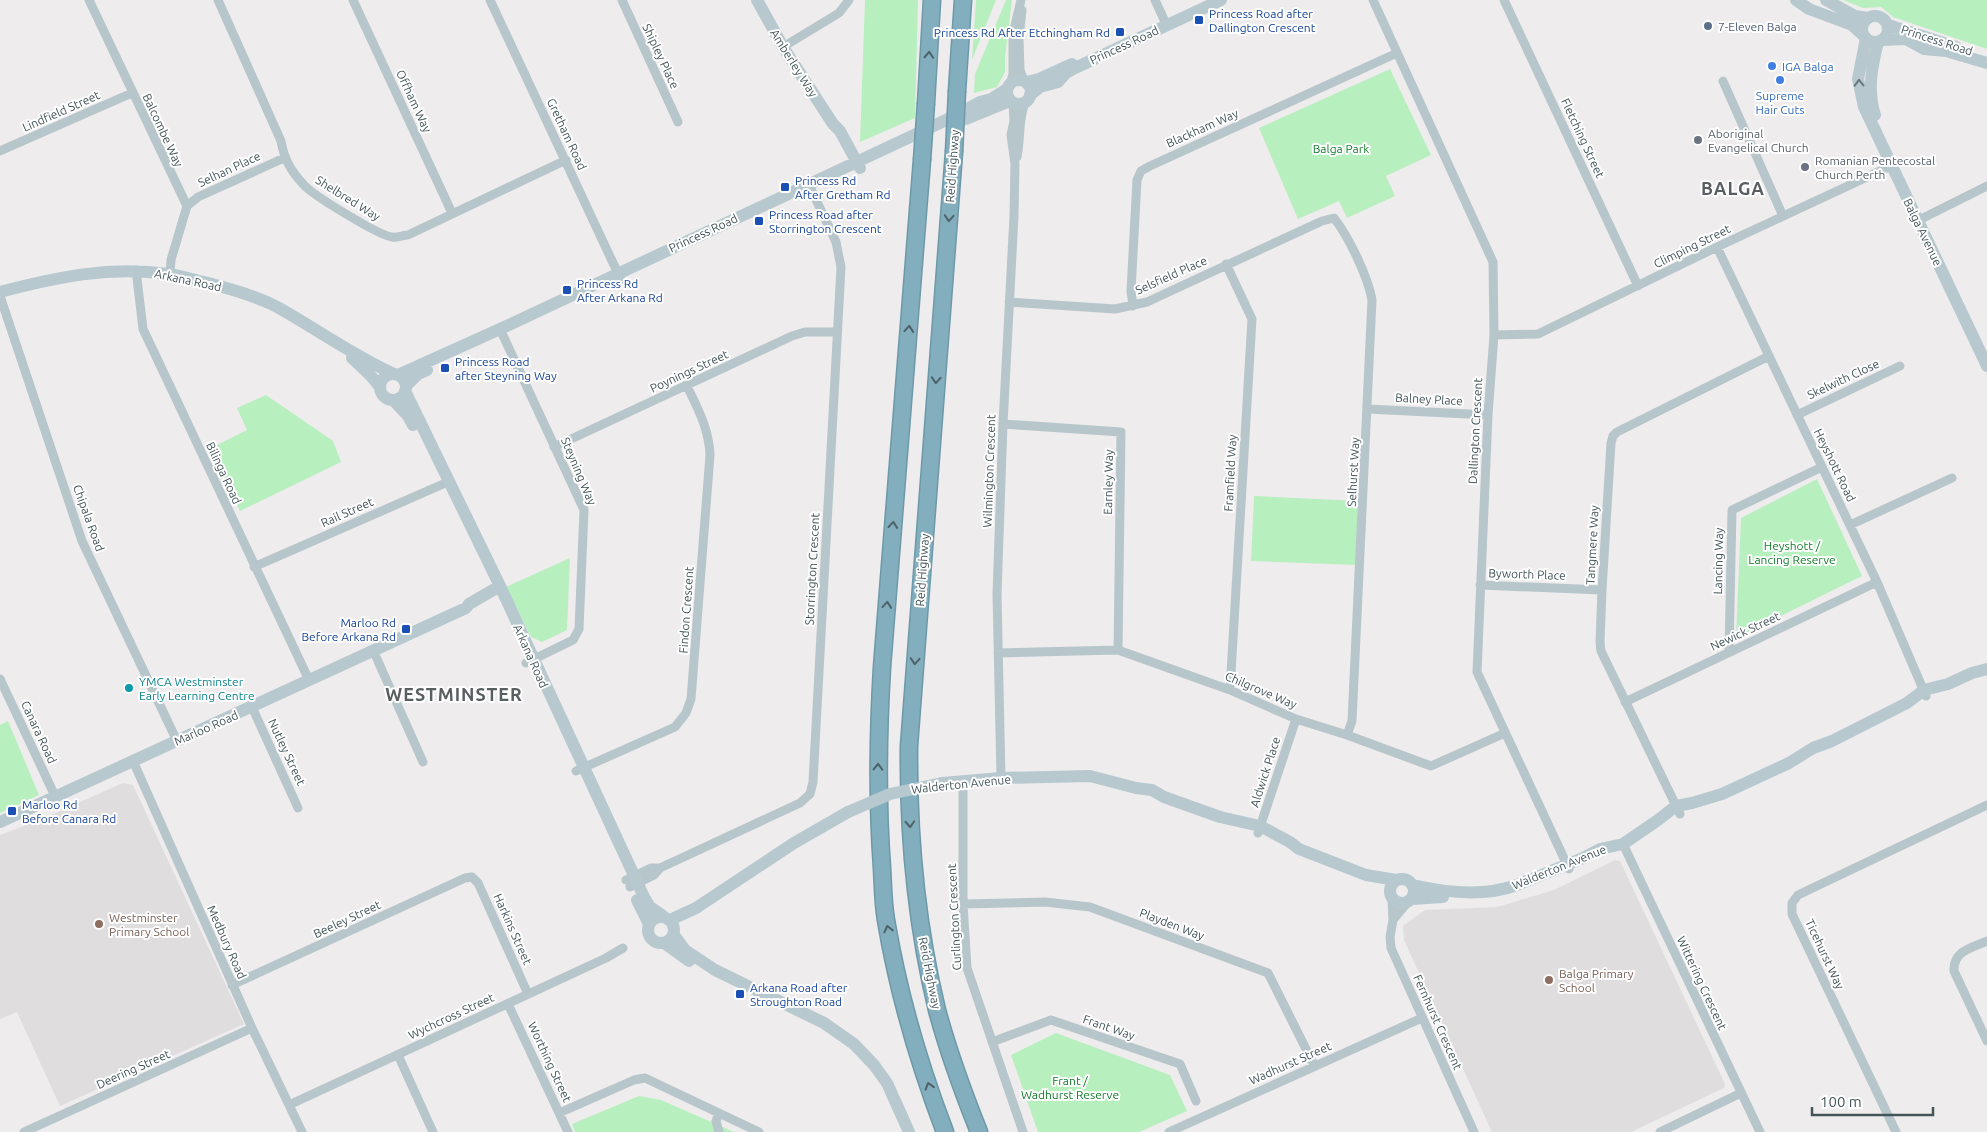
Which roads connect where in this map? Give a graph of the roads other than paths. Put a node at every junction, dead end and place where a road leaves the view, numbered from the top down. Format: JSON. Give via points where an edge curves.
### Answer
{"nodes":[{"id":1,"x":89,"y":0,"type":"edge"},
{"id":2,"x":218,"y":0,"type":"edge"},
{"id":3,"x":353,"y":0,"type":"edge"},
{"id":4,"x":490,"y":0,"type":"edge"},
{"id":5,"x":622,"y":0,"type":"edge"},
{"id":6,"x":757,"y":0,"type":"edge"},
{"id":7,"x":849,"y":0,"type":"edge"},
{"id":8,"x":932,"y":0,"type":"edge"},
{"id":9,"x":963,"y":0,"type":"edge"},
{"id":10,"x":1021,"y":0,"type":"edge"},
{"id":11,"x":1155,"y":0,"type":"edge"},
{"id":12,"x":1208,"y":0,"type":"edge"},
{"id":13,"x":1222,"y":0,"type":"edge"},
{"id":14,"x":1373,"y":0,"type":"edge"},
{"id":15,"x":1504,"y":0,"type":"edge"},
{"id":16,"x":1796,"y":0,"type":"edge"},
{"id":17,"x":1826,"y":0,"type":"edge"},
{"id":18,"x":1867,"y":18,"type":"junction"},
{"id":19,"x":1166,"y":23,"type":"junction"},
{"id":20,"x":1888,"y":25,"type":"junction"},
{"id":21,"x":1873,"y":39,"type":"junction"},
{"id":22,"x":783,"y":47,"type":"junction"},
{"id":23,"x":1397,"y":53,"type":"junction"},
{"id":24,"x":1987,"y":56,"type":"edge"},
{"id":25,"x":1987,"y":63,"type":"edge"},
{"id":26,"x":1723,"y":81,"type":"dead end"},
{"id":27,"x":1025,"y":82,"type":"junction"},
{"id":28,"x":132,"y":93,"type":"junction"},
{"id":29,"x":1016,"y":96,"type":"junction"},
{"id":30,"x":678,"y":122,"type":"dead end"},
{"id":31,"x":0,"y":151,"type":"edge"},
{"id":32,"x":284,"y":158,"type":"junction"},
{"id":33,"x":566,"y":160,"type":"junction"},
{"id":34,"x":1894,"y":165,"type":"junction"},
{"id":35,"x":855,"y":166,"type":"junction"},
{"id":36,"x":1987,"y":186,"type":"edge"},
{"id":37,"x":810,"y":188,"type":"junction"},
{"id":38,"x":187,"y":206,"type":"junction"},
{"id":39,"x":452,"y":213,"type":"junction"},
{"id":40,"x":1783,"y":216,"type":"junction"},
{"id":41,"x":1334,"y":218,"type":"joint"},
{"id":42,"x":1920,"y":219,"type":"junction"},
{"id":43,"x":1717,"y":247,"type":"junction"},
{"id":44,"x":1226,"y":264,"type":"junction"},
{"id":45,"x":136,"y":270,"type":"junction"},
{"id":46,"x":170,"y":274,"type":"junction"},
{"id":47,"x":619,"y":276,"type":"junction"},
{"id":48,"x":1638,"y":286,"type":"junction"},
{"id":49,"x":0,"y":294,"type":"edge"},
{"id":50,"x":1009,"y":302,"type":"junction"},
{"id":51,"x":1133,"y":306,"type":"junction"},
{"id":52,"x":502,"y":332,"type":"junction"},
{"id":53,"x":837,"y":332,"type":"junction"},
{"id":54,"x":1494,"y":335,"type":"junction"},
{"id":55,"x":335,"y":342,"type":"junction"},
{"id":56,"x":1987,"y":350,"type":"edge"},
{"id":57,"x":1769,"y":356,"type":"junction"},
{"id":58,"x":1900,"y":366,"type":"dead end"},
{"id":59,"x":1987,"y":366,"type":"edge"},
{"id":60,"x":396,"y":374,"type":"junction"},
{"id":61,"x":687,"y":386,"type":"junction"},
{"id":62,"x":380,"y":388,"type":"junction"},
{"id":63,"x":405,"y":388,"type":"junction"},
{"id":64,"x":393,"y":400,"type":"junction"},
{"id":65,"x":1368,"y":409,"type":"junction"},
{"id":66,"x":1488,"y":415,"type":"junction"},
{"id":67,"x":1797,"y":415,"type":"junction"},
{"id":68,"x":1003,"y":424,"type":"junction"},
{"id":69,"x":554,"y":447,"type":"junction"},
{"id":70,"x":1822,"y":467,"type":"junction"},
{"id":71,"x":1952,"y":478,"type":"dead end"},
{"id":72,"x":448,"y":482,"type":"junction"},
{"id":73,"x":1850,"y":525,"type":"junction"},
{"id":74,"x":254,"y":567,"type":"junction"},
{"id":75,"x":1877,"y":582,"type":"junction"},
{"id":76,"x":1480,"y":585,"type":"junction"},
{"id":77,"x":1602,"y":590,"type":"junction"},
{"id":78,"x":498,"y":592,"type":"junction"},
{"id":79,"x":373,"y":650,"type":"junction"},
{"id":80,"x":1118,"y":650,"type":"junction"},
{"id":81,"x":1729,"y":652,"type":"junction"},
{"id":82,"x":998,"y":653,"type":"junction"},
{"id":83,"x":529,"y":662,"type":"junction"},
{"id":84,"x":1987,"y":670,"type":"edge"},
{"id":85,"x":1987,"y":677,"type":"edge"},
{"id":86,"x":0,"y":679,"type":"edge"},
{"id":87,"x":309,"y":680,"type":"junction"},
{"id":88,"x":1230,"y":690,"type":"junction"},
{"id":89,"x":1925,"y":693,"type":"junction"},
{"id":90,"x":1625,"y":702,"type":"junction"},
{"id":91,"x":252,"y":707,"type":"junction"},
{"id":92,"x":1296,"y":719,"type":"junction"},
{"id":93,"x":1505,"y":733,"type":"junction"},
{"id":94,"x":1347,"y":735,"type":"junction"},
{"id":95,"x":177,"y":742,"type":"junction"},
{"id":96,"x":133,"y":761,"type":"junction"},
{"id":97,"x":423,"y":762,"type":"dead end"},
{"id":98,"x":580,"y":770,"type":"junction"},
{"id":99,"x":1001,"y":778,"type":"junction"},
{"id":100,"x":963,"y":781,"type":"junction"},
{"id":101,"x":56,"y":796,"type":"junction"},
{"id":102,"x":1987,"y":805,"type":"edge"},
{"id":103,"x":298,"y":808,"type":"dead end"},
{"id":104,"x":1678,"y":810,"type":"junction"},
{"id":105,"x":0,"y":822,"type":"edge"},
{"id":106,"x":1259,"y":829,"type":"junction"},
{"id":107,"x":1624,"y":847,"type":"junction"},
{"id":108,"x":1568,"y":867,"type":"junction"},
{"id":109,"x":472,"y":877,"type":"joint"},
{"id":110,"x":632,"y":881,"type":"junction"},
{"id":111,"x":1413,"y":885,"type":"junction"},
{"id":112,"x":1393,"y":890,"type":"junction"},
{"id":113,"x":1410,"y":901,"type":"junction"},
{"id":114,"x":963,"y":904,"type":"junction"},
{"id":115,"x":1393,"y":920,"type":"junction"},
{"id":116,"x":649,"y":924,"type":"junction"},
{"id":117,"x":669,"y":929,"type":"junction"},
{"id":118,"x":1987,"y":941,"type":"edge"},
{"id":119,"x":624,"y":948,"type":"dead end"},
{"id":120,"x":232,"y":985,"type":"junction"},
{"id":121,"x":528,"y":994,"type":"junction"},
{"id":122,"x":508,"y":1004,"type":"junction"},
{"id":123,"x":1422,"y":1018,"type":"junction"},
{"id":124,"x":252,"y":1028,"type":"junction"},
{"id":125,"x":1987,"y":1041,"type":"edge"},
{"id":126,"x":992,"y":1042,"type":"junction"},
{"id":127,"x":398,"y":1055,"type":"junction"},
{"id":128,"x":1314,"y":1065,"type":"junction"},
{"id":129,"x":1741,"y":1093,"type":"junction"},
{"id":130,"x":1196,"y":1102,"type":"dead end"},
{"id":131,"x":289,"y":1106,"type":"junction"},
{"id":132,"x":559,"y":1113,"type":"junction"},
{"id":133,"x":719,"y":1113,"type":"junction"},
{"id":134,"x":24,"y":1132,"type":"edge"},
{"id":135,"x":302,"y":1132,"type":"edge"},
{"id":136,"x":433,"y":1132,"type":"edge"},
{"id":137,"x":568,"y":1132,"type":"edge"},
{"id":138,"x":719,"y":1132,"type":"edge"},
{"id":139,"x":759,"y":1132,"type":"edge"},
{"id":140,"x":901,"y":1132,"type":"edge"},
{"id":141,"x":909,"y":1132,"type":"edge"},
{"id":142,"x":945,"y":1132,"type":"edge"},
{"id":143,"x":979,"y":1132,"type":"edge"},
{"id":144,"x":1024,"y":1132,"type":"edge"},
{"id":145,"x":1169,"y":1132,"type":"edge"},
{"id":146,"x":1474,"y":1132,"type":"edge"},
{"id":147,"x":1660,"y":1132,"type":"edge"},
{"id":148,"x":1760,"y":1132,"type":"edge"},
{"id":149,"x":1896,"y":1132,"type":"edge"}],
"edges":[{"from":1,"to":28,"type":"street","name":"Balcombe Way"},
{"from":2,"to":32,"type":"street","name":"Shelbred Way","via":[[281,141]]},
{"from":3,"to":39,"type":"street","name":"Offham Way"},
{"from":4,"to":33,"type":"street","name":"Gretham Road"},
{"from":5,"to":30,"type":"street","name":"Shipley Place"},
{"from":6,"to":22,"type":"street","name":"Amberley Way"},
{"from":7,"to":22,"type":"street","via":[[838,13]]},
{"from":142,"to":8,"type":"highway","one_way":true,"bridge":true,"via":[[915,1043],[886,919],[878,803],[882,667]]},
{"from":9,"to":143,"type":"highway","name":"Reid Highway","one_way":true,"bridge":true,"via":[[909,746],[909,791],[918,909],[938,1010]]},
{"from":10,"to":27,"type":"street","via":[[1020,70]]},
{"from":10,"to":29,"type":"street","name":"Wilmington Crescent","via":[[1013,34]]},
{"from":11,"to":19,"type":"street"},
{"from":12,"to":19,"type":"street","name":"Princess Road"},
{"from":13,"to":19,"type":"street","name":"Princess Road"},
{"from":14,"to":23,"type":"street","name":"Dallington Crescent"},
{"from":15,"to":48,"type":"street","name":"Fletching Street"},
{"from":16,"to":21,"type":"street","via":[[1809,9],[1852,25]]},
{"from":17,"to":18,"type":"street","via":[[1855,16]]},
{"from":18,"to":20,"type":"street","via":[[1879,16]]},
{"from":18,"to":21,"type":"street","via":[[1862,26]]},
{"from":19,"to":27,"type":"street","name":"Princess Road","via":[[1039,79]]},
{"from":19,"to":29,"type":"street","name":"Princess Road","via":[[1073,69],[1058,82]]},
{"from":20,"to":21,"type":"street","via":[[1888,33]]},
{"from":20,"to":24,"type":"street","name":"Princess Road"},
{"from":21,"to":25,"type":"street","name":"Princess Road","via":[[1906,39],[1924,49],[1946,51]]},
{"from":21,"to":34,"type":"street","name":"Balga Avenue","via":[[1858,86],[1864,107]]},
{"from":22,"to":35,"type":"street","name":"Amberley Way","via":[[840,131]]},
{"from":23,"to":51,"type":"street","name":"Blackham Way","via":[[1141,171],[1137,180]]},
{"from":23,"to":54,"type":"street","name":"Dallington Crescent","via":[[1493,262]]},
{"from":26,"to":40,"type":"street"},
{"from":27,"to":29,"type":"street","name":"Princess Road","via":[[1018,80]]},
{"from":28,"to":31,"type":"street","name":"Lindfield Street"},
{"from":28,"to":38,"type":"street","name":"Balcombe Way"},
{"from":29,"to":35,"type":"street","name":"Princess Road"},
{"from":29,"to":50,"type":"street","name":"Wilmington Crescent","via":[[1011,134],[1015,164]]},
{"from":32,"to":38,"type":"street","name":"Selhan Place","via":[[198,197]]},
{"from":32,"to":39,"type":"street","name":"Shelbred Way","via":[[304,185],[320,198],[392,237],[408,235]]},
{"from":33,"to":39,"type":"street","name":"Shelbred Way"},
{"from":33,"to":47,"type":"street","name":"Gretham Road"},
{"from":34,"to":40,"type":"street","name":"Climping Street"},
{"from":34,"to":42,"type":"street","name":"Balga Avenue"},
{"from":35,"to":37,"type":"street","name":"Princess Road"},
{"from":36,"to":42,"type":"street"},
{"from":37,"to":47,"type":"street","name":"Princess Road"},
{"from":37,"to":53,"type":"street","name":"Storrington Crescent","via":[[836,242],[840,260]]},
{"from":38,"to":46,"type":"street"},
{"from":40,"to":43,"type":"street","name":"Climping Street"},
{"from":41,"to":44,"type":"street","name":"Selsfield Place"},
{"from":41,"to":65,"type":"street","name":"Selhurst Way","via":[[1370,287]]},
{"from":42,"to":56,"type":"street","name":"Balga Avenue"},
{"from":42,"to":59,"type":"street","name":"Balga Avenue"},
{"from":43,"to":48,"type":"street","name":"Climping Street"},
{"from":43,"to":57,"type":"street","name":"Heyshott Road"},
{"from":44,"to":51,"type":"street","name":"Selsfield Place"},
{"from":44,"to":88,"type":"street","name":"Framfield Way","via":[[1252,319]]},
{"from":45,"to":46,"type":"street","name":"Arkana Road"},
{"from":45,"to":49,"type":"street","name":"Arkana Road","via":[[94,272],[47,280]]},
{"from":45,"to":74,"type":"street","name":"Bilinga Road","via":[[143,329]]},
{"from":46,"to":55,"type":"street","name":"Arkana Road","via":[[239,291],[278,307]]},
{"from":47,"to":52,"type":"street","name":"Princess Road"},
{"from":48,"to":54,"type":"street","name":"Climping Street","via":[[1538,334]]},
{"from":49,"to":95,"type":"street","name":"Chipala Road","via":[[82,541]]},
{"from":50,"to":51,"type":"street","name":"Selsfield Place","via":[[1115,309]]},
{"from":50,"to":68,"type":"street","name":"Wilmington Crescent"},
{"from":52,"to":60,"type":"street","name":"Princess Road"},
{"from":52,"to":63,"type":"street","name":"Princess Road","via":[[418,374]]},
{"from":52,"to":69,"type":"street","name":"Steyning Way"},
{"from":53,"to":61,"type":"street","name":"Poynings Street","via":[[805,332],[792,336]]},
{"from":53,"to":110,"type":"street","name":"Storrington Crescent","via":[[810,794],[800,803],[660,868],[651,868]]},
{"from":54,"to":66,"type":"street","name":"Dallington Crescent"},
{"from":55,"to":60,"type":"street","name":"Arkana Road"},
{"from":55,"to":62,"type":"street","name":"Arkana Road"},
{"from":57,"to":67,"type":"street","name":"Heyshott Road"},
{"from":57,"to":77,"type":"street","name":"Tangmere Way","via":[[1613,436]]},
{"from":58,"to":67,"type":"street","name":"Skelwith Close"},
{"from":60,"to":62,"type":"street","via":[[384,377]]},
{"from":60,"to":63,"type":"street","via":[[402,377]]},
{"from":61,"to":69,"type":"street","name":"Poynings Street"},
{"from":61,"to":98,"type":"street","name":"Findon Crescent","via":[[710,440],[692,699],[675,727]]},
{"from":62,"to":64,"type":"street","via":[[384,396]]},
{"from":63,"to":64,"type":"street","via":[[402,395]]},
{"from":63,"to":72,"type":"street","name":"Arkana Road"},
{"from":64,"to":72,"type":"street","name":"Arkana Road","via":[[408,416]]},
{"from":65,"to":66,"type":"street","name":"Balney Place"},
{"from":65,"to":94,"type":"street","name":"Selhurst Way","via":[[1352,721]]},
{"from":66,"to":76,"type":"street","name":"Dallington Crescent"},
{"from":67,"to":70,"type":"street","name":"Heyshott Road"},
{"from":68,"to":80,"type":"street","name":"Earnley Way","via":[[1121,432]]},
{"from":68,"to":82,"type":"street","name":"Wilmington Crescent"},
{"from":69,"to":83,"type":"street","name":"Steyning Way","via":[[584,510],[579,629],[573,640]]},
{"from":70,"to":73,"type":"street","name":"Heyshott Road"},
{"from":70,"to":81,"type":"street","name":"Lancing Way","via":[[1732,510]]},
{"from":71,"to":73,"type":"street"},
{"from":72,"to":74,"type":"street","name":"Rail Street"},
{"from":72,"to":78,"type":"street","name":"Arkana Road"},
{"from":73,"to":75,"type":"street","name":"Heyshott Road"},
{"from":74,"to":87,"type":"street","name":"Bilinga Road"},
{"from":75,"to":81,"type":"street","name":"Newick Street"},
{"from":75,"to":89,"type":"street","name":"Heyshott Road"},
{"from":76,"to":77,"type":"street","name":"Byworth Place"},
{"from":76,"to":93,"type":"street","name":"Dallington Crescent","via":[[1477,672]]},
{"from":77,"to":90,"type":"street","name":"Tangmere Way","via":[[1601,651]]},
{"from":78,"to":79,"type":"street","name":"Marloo Road"},
{"from":78,"to":83,"type":"street","name":"Arkana Road"},
{"from":79,"to":87,"type":"street","name":"Marloo Road"},
{"from":79,"to":97,"type":"street"},
{"from":80,"to":82,"type":"street","name":"Chilgrove Way"},
{"from":80,"to":88,"type":"street","name":"Chilgrove Way"},
{"from":81,"to":90,"type":"street","name":"Newick Street"},
{"from":82,"to":99,"type":"street","name":"Wilmington Crescent"},
{"from":83,"to":98,"type":"street","name":"Arkana Road"},
{"from":84,"to":89,"type":"street","name":"Walderton Avenue"},
{"from":85,"to":89,"type":"street","name":"Walderton Avenue","via":[[1947,690]]},
{"from":86,"to":101,"type":"street","name":"Canara Road"},
{"from":87,"to":91,"type":"street","name":"Marloo Road"},
{"from":88,"to":92,"type":"street","name":"Chilgrove Way"},
{"from":89,"to":104,"type":"street","name":"Walderton Avenue","via":[[1722,794],[1717,801]]},
{"from":90,"to":104,"type":"street","name":"Tangmere Way"},
{"from":91,"to":95,"type":"street","name":"Marloo Road"},
{"from":91,"to":103,"type":"street","name":"Nutley Street"},
{"from":92,"to":94,"type":"street","name":"Chilgrove Way"},
{"from":92,"to":106,"type":"street","name":"Aldwick Place"},
{"from":93,"to":94,"type":"street","name":"Chilgrove Way","via":[[1431,766]]},
{"from":93,"to":108,"type":"street","name":"Dallington Crescent"},
{"from":95,"to":96,"type":"street","name":"Marloo Road"},
{"from":96,"to":101,"type":"street","name":"Marloo Road"},
{"from":96,"to":120,"type":"street","name":"Medbury Road"},
{"from":98,"to":110,"type":"street","name":"Arkana Road"},
{"from":99,"to":100,"type":"street","name":"Walderton Avenue"},
{"from":99,"to":106,"type":"street","name":"Walderton Avenue","via":[[1090,776],[1156,792],[1191,809]]},
{"from":100,"to":114,"type":"street","name":"Curlington Crescent"},
{"from":100,"to":117,"type":"street","name":"Walderton Avenue","bridge":true,"via":[[890,794],[848,812],[794,843]]},
{"from":101,"to":105,"type":"street","name":"Marloo Road"},
{"from":102,"to":149,"type":"street","name":"Ticehurst Way","via":[[1798,896],[1792,902],[1792,914]]},
{"from":104,"to":107,"type":"street","name":"Walderton Avenue"},
{"from":106,"to":112,"type":"street","name":"Walderton Avenue"},
{"from":107,"to":108,"type":"street","name":"Walderton Avenue"},
{"from":107,"to":129,"type":"street","name":"Wittering Crescent"},
{"from":108,"to":111,"type":"street","name":"Walderton Avenue","via":[[1506,889],[1474,893],[1442,892]]},
{"from":108,"to":113,"type":"street","name":"Walderton Avenue","via":[[1528,888],[1494,896],[1436,896]]},
{"from":109,"to":120,"type":"street","name":"Beeley Street"},
{"from":109,"to":121,"type":"street","name":"Harkins Street","via":[[478,883]]},
{"from":110,"to":116,"type":"street","name":"Arkana Road"},
{"from":110,"to":117,"type":"street","name":"Arkana Road"},
{"from":111,"to":112,"type":"street","via":[[1405,879]]},
{"from":111,"to":113,"type":"street","via":[[1414,894]]},
{"from":112,"to":113,"type":"street","via":[[1399,904]]},
{"from":112,"to":115,"type":"street","name":"Fernhurst Crescent"},
{"from":113,"to":115,"type":"street"},
{"from":114,"to":126,"type":"street","name":"Curlington Crescent","via":[[967,968]]},
{"from":114,"to":128,"type":"street","name":"Playden Way","via":[[1045,902],[1090,907],[1268,973]]},
{"from":115,"to":123,"type":"street","name":"Fernhurst Crescent","via":[[1391,948]]},
{"from":116,"to":117,"type":"street","name":"Walderton Avenue","via":[[658,917]]},
{"from":116,"to":117,"type":"street","name":"Arkana Road","via":[[650,937],[656,942]]},
{"from":117,"to":140,"type":"street","name":"Arkana Road","via":[[697,967],[848,1047],[880,1086]]},
{"from":117,"to":141,"type":"street","name":"Arkana Road","via":[[685,950],[715,970],[824,1023],[854,1044],[887,1083]]},
{"from":118,"to":125,"type":"street","via":[[1958,955],[1954,971]]},
{"from":119,"to":121,"type":"street","name":"Wychcross Street"},
{"from":120,"to":124,"type":"street","name":"Medbury Road"},
{"from":121,"to":122,"type":"street","name":"Wychcross Street"},
{"from":122,"to":127,"type":"street","name":"Wychcross Street"},
{"from":122,"to":132,"type":"street","name":"Worthing Street"},
{"from":123,"to":128,"type":"street","name":"Wadhurst Street"},
{"from":123,"to":146,"type":"street","name":"Fernhurst Crescent"},
{"from":124,"to":131,"type":"street","name":"Medbury Road"},
{"from":124,"to":134,"type":"street","name":"Deering Street"},
{"from":126,"to":130,"type":"street","name":"Frant Way","via":[[1050,1020],[1180,1064]]},
{"from":126,"to":144,"type":"street","name":"Curlington Crescent"},
{"from":127,"to":131,"type":"street","name":"Wychcross Street"},
{"from":127,"to":136,"type":"street"},
{"from":128,"to":145,"type":"street","name":"Wadhurst Street"},
{"from":129,"to":147,"type":"street"},
{"from":129,"to":148,"type":"street","name":"Wittering Crescent"},
{"from":131,"to":135,"type":"street","name":"Medbury Road"},
{"from":132,"to":133,"type":"street","via":[[645,1078]]},
{"from":132,"to":137,"type":"street","name":"Worthing Street"},
{"from":133,"to":138,"type":"street","via":[[716,1121]]},
{"from":133,"to":139,"type":"street"}]}
